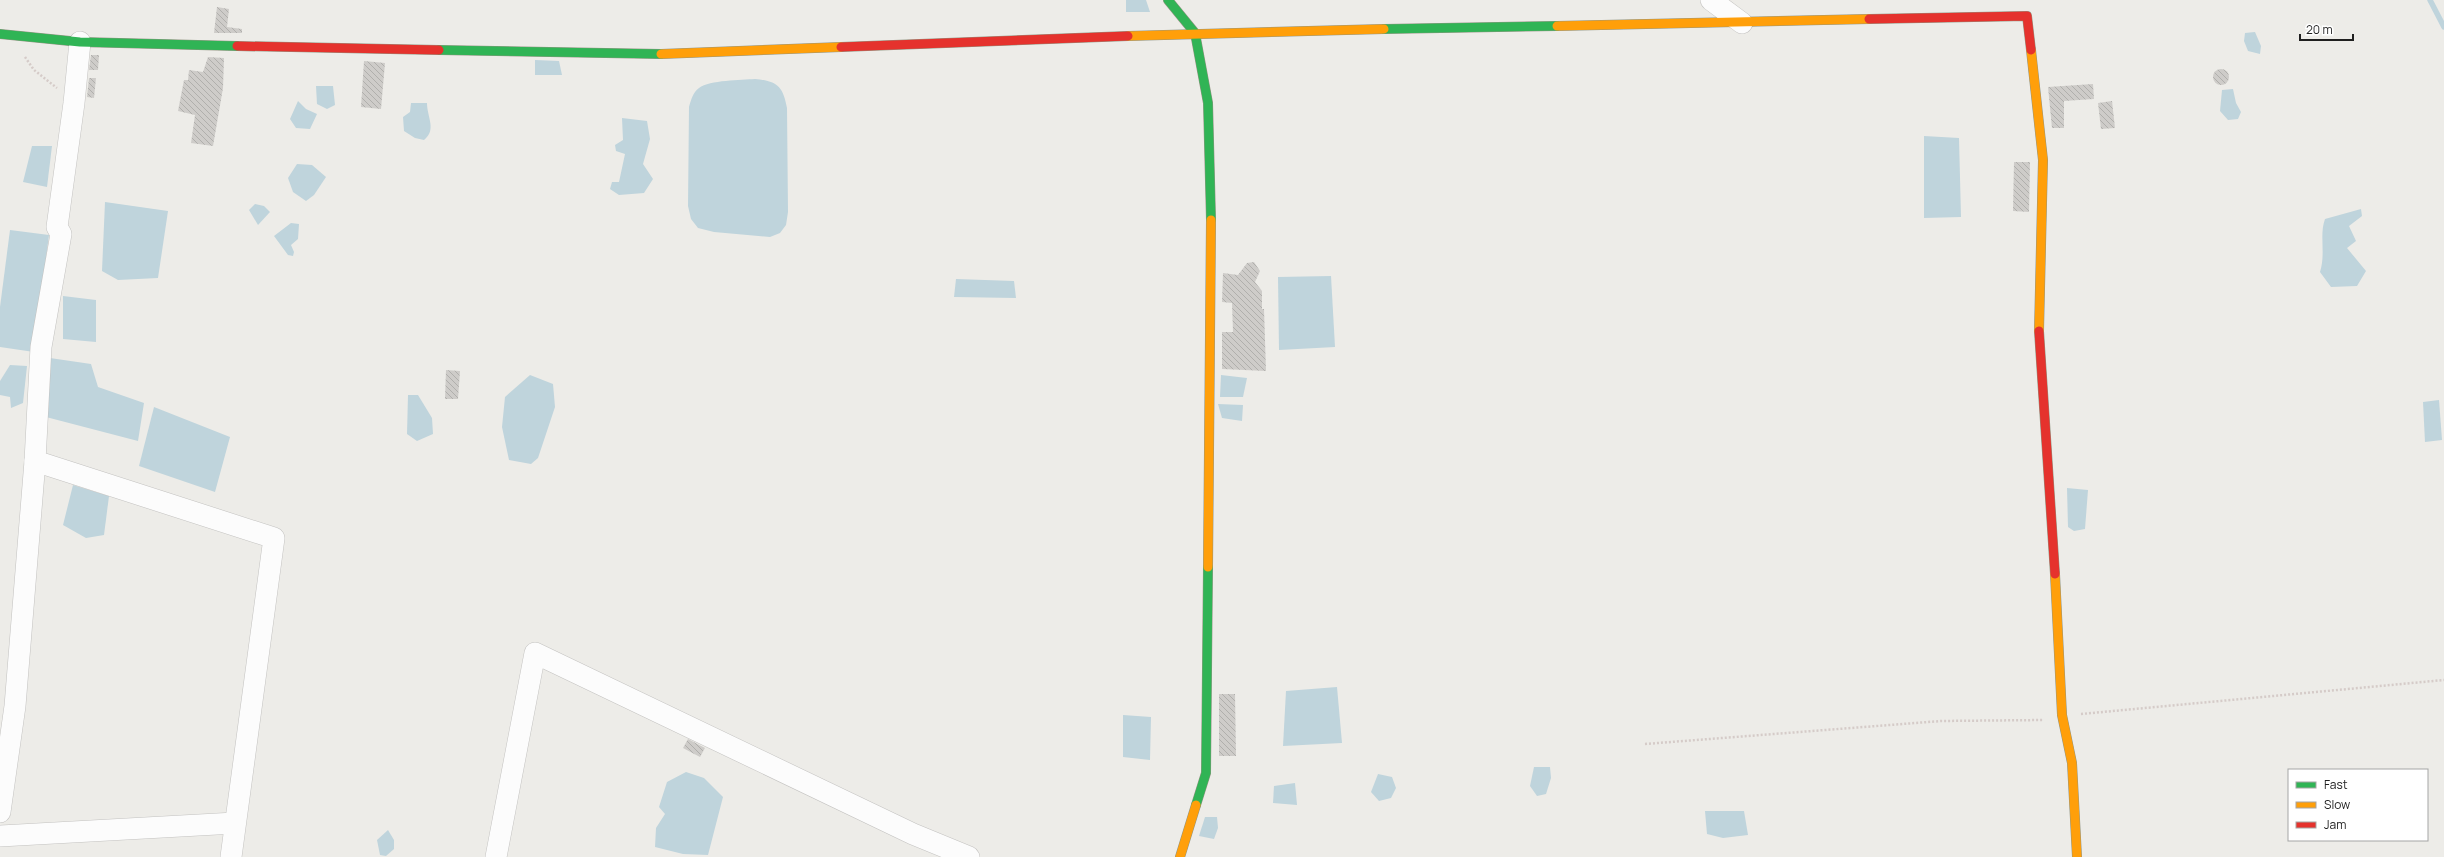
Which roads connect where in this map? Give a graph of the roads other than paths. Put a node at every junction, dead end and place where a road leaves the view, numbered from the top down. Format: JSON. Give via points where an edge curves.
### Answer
{"nodes":[{"id":1,"x":1168,"y":0,"type":"edge"},
{"id":2,"x":1711,"y":0,"type":"edge"},
{"id":3,"x":1742,"y":23,"type":"junction"},
{"id":4,"x":1195,"y":33,"type":"junction"},
{"id":5,"x":0,"y":34,"type":"edge"},
{"id":6,"x":80,"y":42,"type":"junction"},
{"id":7,"x":35,"y":461,"type":"junction"},
{"id":8,"x":0,"y":812,"type":"edge"},
{"id":9,"x":235,"y":824,"type":"junction"},
{"id":10,"x":0,"y":836,"type":"edge"},
{"id":11,"x":1184,"y":856,"type":"edge"},
{"id":12,"x":231,"y":857,"type":"edge"},
{"id":13,"x":496,"y":857,"type":"edge"},
{"id":14,"x":968,"y":857,"type":"edge"},
{"id":15,"x":2077,"y":857,"type":"edge"}],
"edges":[{"from":1,"to":4,"type":"street"},
{"from":2,"to":3,"type":"street"},
{"from":3,"to":4,"type":"street"},
{"from":3,"to":15,"type":"street","via":[[2027,16],[2043,160],[2038,314],[2062,715],[2072,763]]},
{"from":4,"to":6,"type":"street","via":[[648,55]]},
{"from":4,"to":11,"type":"street","via":[[1208,103],[1211,163],[1206,773]]},
{"from":5,"to":6,"type":"street"},
{"from":6,"to":7,"type":"street","via":[[58,228],[61,234],[41,347]]},
{"from":7,"to":8,"type":"street","via":[[15,706]]},
{"from":7,"to":9,"type":"street","via":[[274,538]]},
{"from":9,"to":10,"type":"street"},
{"from":9,"to":12,"type":"street"},
{"from":13,"to":14,"type":"street","via":[[535,654],[913,834]]}]}
